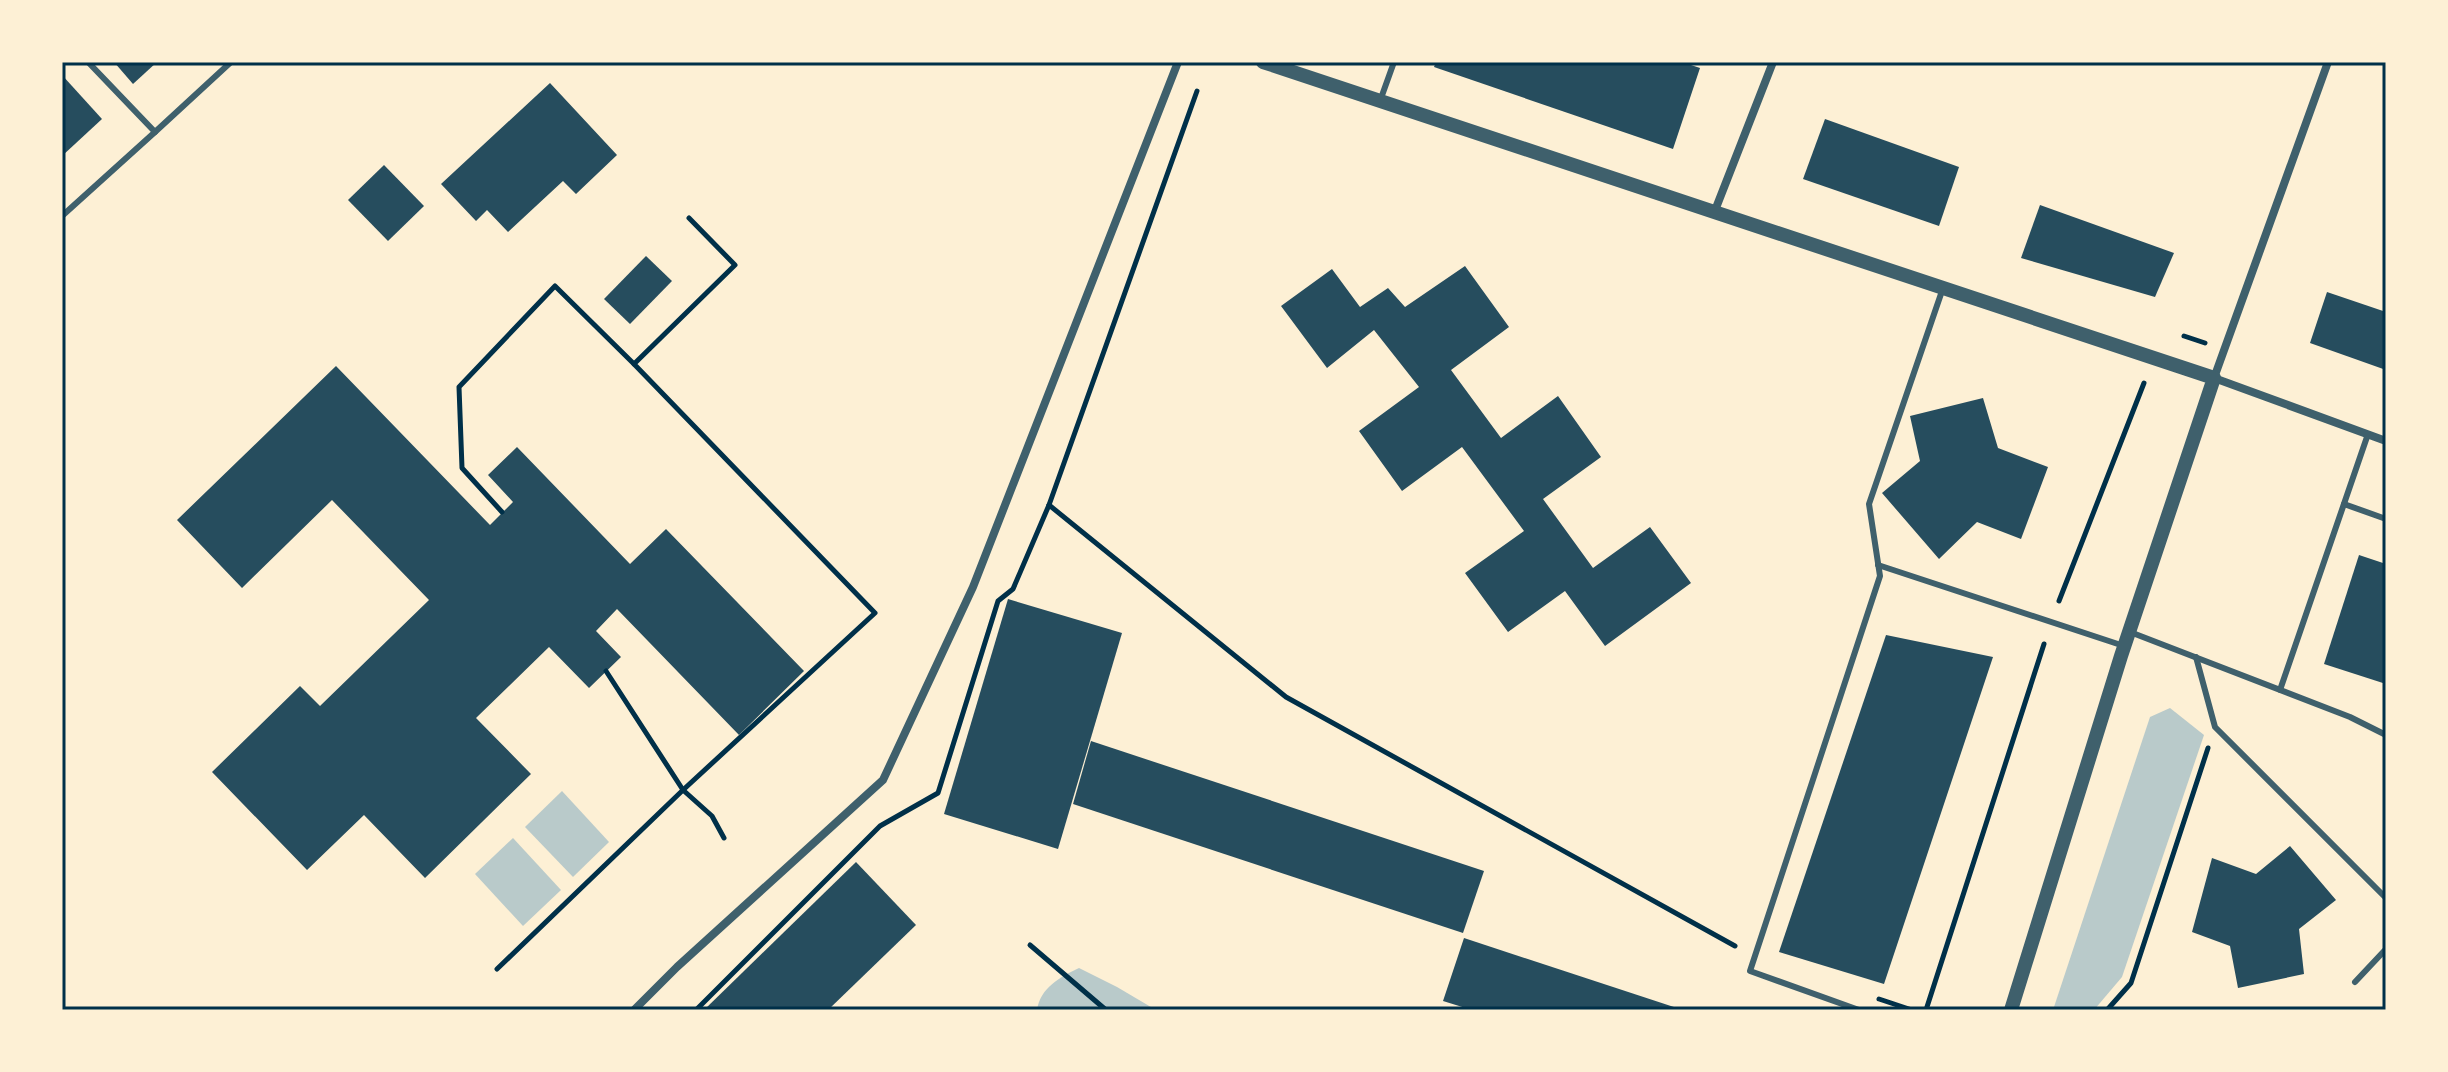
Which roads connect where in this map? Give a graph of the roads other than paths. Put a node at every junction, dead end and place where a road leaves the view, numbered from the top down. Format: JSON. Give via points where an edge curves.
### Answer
{"nodes":[{"id":1,"x":88,"y":62,"type":"edge"},
{"id":2,"x":231,"y":62,"type":"edge"},
{"id":3,"x":1178,"y":62,"type":"edge"},
{"id":4,"x":1263,"y":62,"type":"edge"},
{"id":5,"x":1394,"y":62,"type":"edge"},
{"id":6,"x":1773,"y":62,"type":"edge"},
{"id":7,"x":2328,"y":62,"type":"edge"},
{"id":8,"x":1380,"y":101,"type":"junction"},
{"id":9,"x":155,"y":132,"type":"junction"},
{"id":10,"x":1714,"y":213,"type":"junction"},
{"id":11,"x":62,"y":216,"type":"edge"},
{"id":12,"x":1943,"y":288,"type":"junction"},
{"id":13,"x":2214,"y":378,"type":"junction"},
{"id":14,"x":2368,"y":434,"type":"junction"},
{"id":15,"x":2386,"y":441,"type":"edge"},
{"id":16,"x":2344,"y":504,"type":"junction"},
{"id":17,"x":2386,"y":519,"type":"edge"},
{"id":18,"x":1878,"y":565,"type":"junction"},
{"id":19,"x":2127,"y":638,"type":"junction"},
{"id":20,"x":2196,"y":657,"type":"junction"},
{"id":21,"x":2280,"y":690,"type":"junction"},
{"id":22,"x":2386,"y":735,"type":"edge"},
{"id":23,"x":2386,"y":898,"type":"edge"},
{"id":24,"x":2386,"y":949,"type":"edge"},
{"id":25,"x":2355,"y":982,"type":"dead end"},
{"id":26,"x":634,"y":1010,"type":"edge"},
{"id":27,"x":1859,"y":1010,"type":"edge"},
{"id":28,"x":2011,"y":1010,"type":"edge"}],
"edges":[{"from":1,"to":9,"type":"lane"},
{"from":2,"to":9,"type":"lane"},
{"from":3,"to":26,"type":"street","via":[[973,587],[883,780]]},
{"from":4,"to":8,"type":"street"},
{"from":5,"to":8,"type":"lane"},
{"from":6,"to":10,"type":"street"},
{"from":7,"to":13,"type":"street"},
{"from":8,"to":10,"type":"street"},
{"from":9,"to":11,"type":"lane"},
{"from":10,"to":12,"type":"street"},
{"from":12,"to":13,"type":"street"},
{"from":12,"to":18,"type":"lane","via":[[1869,504]]},
{"from":13,"to":14,"type":"street"},
{"from":13,"to":19,"type":"street"},
{"from":14,"to":15,"type":"street"},
{"from":14,"to":16,"type":"lane"},
{"from":16,"to":17,"type":"lane"},
{"from":16,"to":21,"type":"lane"},
{"from":18,"to":19,"type":"lane","via":[[2051,622]]},
{"from":18,"to":27,"type":"lane","via":[[1871,609],[1750,971]]},
{"from":19,"to":20,"type":"lane"},
{"from":19,"to":28,"type":"street"},
{"from":20,"to":21,"type":"lane"},
{"from":20,"to":23,"type":"lane","via":[[2215,727]]},
{"from":21,"to":22,"type":"lane"},
{"from":24,"to":25,"type":"lane"}]}
